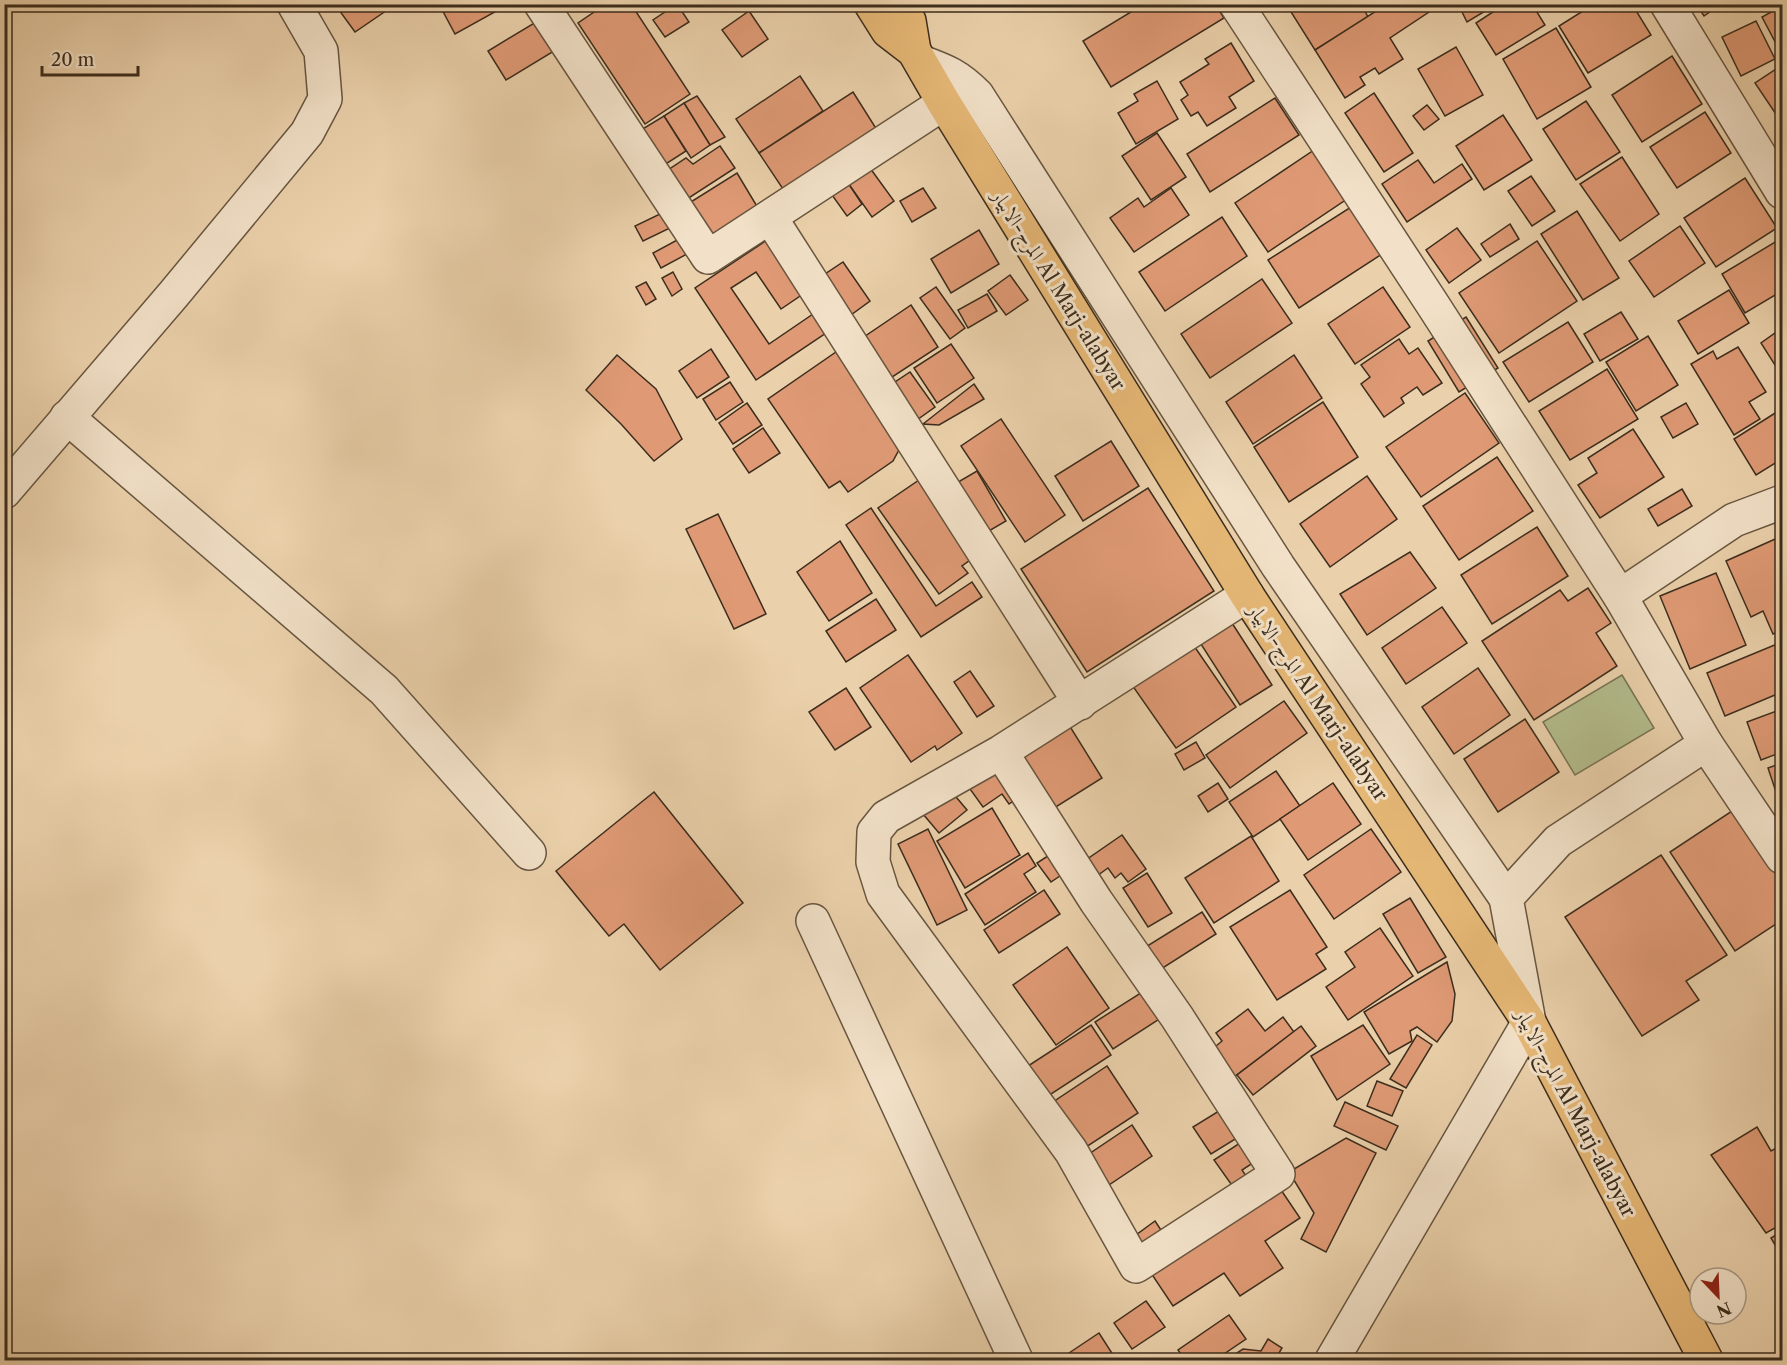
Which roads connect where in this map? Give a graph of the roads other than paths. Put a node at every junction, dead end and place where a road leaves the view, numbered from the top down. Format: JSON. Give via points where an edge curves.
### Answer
{"nodes":[{"id":1,"x":294,"y":4,"type":"edge"},
{"id":2,"x":541,"y":4,"type":"edge"},
{"id":3,"x":871,"y":4,"type":"edge"},
{"id":4,"x":901,"y":4,"type":"edge"},
{"id":5,"x":1236,"y":4,"type":"edge"},
{"id":6,"x":1667,"y":4,"type":"edge"},
{"id":7,"x":917,"y":56,"type":"junction"},
{"id":8,"x":944,"y":103,"type":"junction"},
{"id":9,"x":1782,"y":192,"type":"edge"},
{"id":10,"x":770,"y":218,"type":"junction"},
{"id":11,"x":67,"y":417,"type":"junction"},
{"id":12,"x":4,"y":492,"type":"edge"},
{"id":13,"x":1782,"y":502,"type":"edge"},
{"id":14,"x":1247,"y":595,"type":"junction"},
{"id":15,"x":1620,"y":596,"type":"junction"},
{"id":16,"x":1080,"y":704,"type":"junction"},
{"id":17,"x":1706,"y":744,"type":"junction"},
{"id":18,"x":1001,"y":752,"type":"junction"},
{"id":19,"x":529,"y":854,"type":"dead end"},
{"id":20,"x":1782,"y":857,"type":"edge"},
{"id":21,"x":1506,"y":898,"type":"junction"},
{"id":22,"x":813,"y":921,"type":"dead end"},
{"id":23,"x":1529,"y":1022,"type":"junction"},
{"id":24,"x":1016,"y":1360,"type":"edge"},
{"id":25,"x":1332,"y":1360,"type":"edge"},
{"id":26,"x":1706,"y":1360,"type":"edge"}],
"edges":[{"from":1,"to":11,"type":"street","via":[[321,51],[325,99],[307,133]]},
{"from":2,"to":10,"type":"street","via":[[708,257]]},
{"from":3,"to":7,"type":"main road","name":"المرج-الابيار Al Marj-alabyar","via":[[888,31]]},
{"from":4,"to":7,"type":"main road","name":"المرج-الابيار Al Marj-alabyar"},
{"from":5,"to":15,"type":"street"},
{"from":6,"to":9,"type":"street"},
{"from":7,"to":8,"type":"main road","name":"المرج-الابيار Al Marj-alabyar"},
{"from":7,"to":21,"type":"street","via":[[962,80],[977,96],[1278,566]]},
{"from":8,"to":10,"type":"street"},
{"from":8,"to":14,"type":"main road","name":"المرج-الابيار Al Marj-alabyar"},
{"from":10,"to":16,"type":"street"},
{"from":11,"to":12,"type":"street"},
{"from":11,"to":19,"type":"street","via":[[384,690]]},
{"from":13,"to":15,"type":"street","via":[[1734,520]]},
{"from":14,"to":16,"type":"street"},
{"from":14,"to":23,"type":"main road","name":"المرج-الابيار Al Marj-alabyar"},
{"from":15,"to":17,"type":"street"},
{"from":16,"to":18,"type":"street"},
{"from":17,"to":20,"type":"street"},
{"from":17,"to":21,"type":"street","via":[[1558,841]]},
{"from":18,"to":18,"type":"street","via":[[1278,1174],[1136,1266],[1071,1151],[883,894],[873,862],[874,832],[886,817]]},
{"from":21,"to":23,"type":"street"},
{"from":22,"to":24,"type":"street"},
{"from":23,"to":25,"type":"street"},
{"from":23,"to":26,"type":"main road","name":"المرج-الابيار Al Marj-alabyar"}]}
